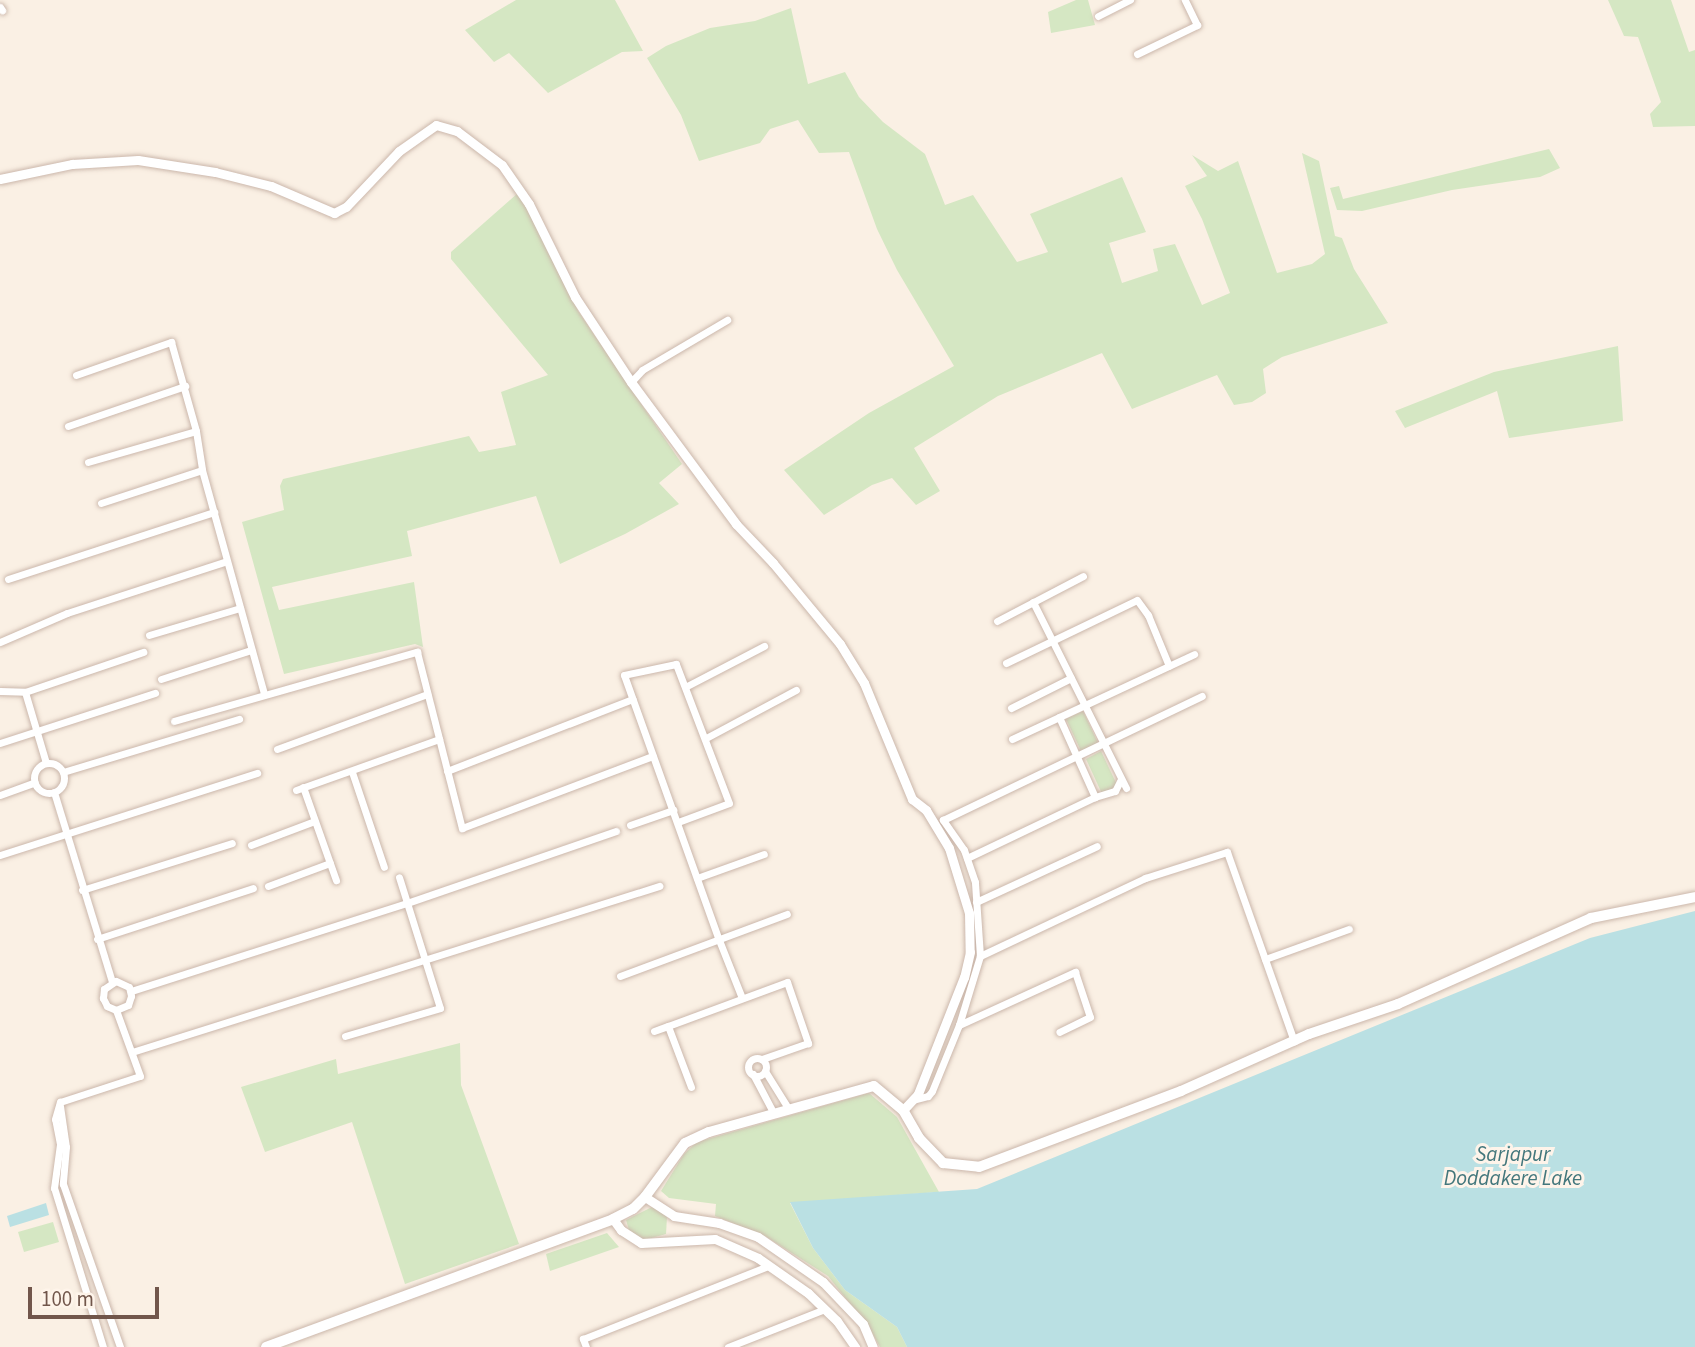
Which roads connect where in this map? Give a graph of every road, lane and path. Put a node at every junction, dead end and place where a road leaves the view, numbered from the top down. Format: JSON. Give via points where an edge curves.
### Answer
{"nodes":[{"id":1,"x":1130,"y":0,"type":"edge"},
{"id":2,"x":1185,"y":0,"type":"edge"},
{"id":3,"x":1098,"y":16,"type":"dead end"},
{"id":4,"x":1137,"y":54,"type":"dead end"},
{"id":5,"x":0,"y":178,"type":"edge"},
{"id":6,"x":727,"y":320,"type":"dead end"},
{"id":7,"x":76,"y":374,"type":"dead end"},
{"id":8,"x":631,"y":382,"type":"junction"},
{"id":9,"x":185,"y":386,"type":"junction"},
{"id":10,"x":68,"y":426,"type":"dead end"},
{"id":11,"x":196,"y":430,"type":"junction"},
{"id":12,"x":88,"y":462,"type":"dead end"},
{"id":13,"x":202,"y":470,"type":"junction"},
{"id":14,"x":101,"y":503,"type":"dead end"},
{"id":15,"x":214,"y":512,"type":"junction"},
{"id":16,"x":227,"y":561,"type":"junction"},
{"id":17,"x":1083,"y":576,"type":"dead end"},
{"id":18,"x":8,"y":579,"type":"dead end"},
{"id":19,"x":1033,"y":602,"type":"junction"},
{"id":20,"x":240,"y":608,"type":"junction"},
{"id":21,"x":997,"y":621,"type":"dead end"},
{"id":22,"x":149,"y":635,"type":"dead end"},
{"id":23,"x":1052,"y":639,"type":"junction"},
{"id":24,"x":0,"y":642,"type":"edge"},
{"id":25,"x":764,"y":646,"type":"dead end"},
{"id":26,"x":251,"y":650,"type":"junction"},
{"id":27,"x":143,"y":652,"type":"dead end"},
{"id":28,"x":1194,"y":654,"type":"dead end"},
{"id":29,"x":1006,"y":663,"type":"dead end"},
{"id":30,"x":1169,"y":666,"type":"junction"},
{"id":31,"x":1071,"y":678,"type":"junction"},
{"id":32,"x":161,"y":679,"type":"dead end"},
{"id":33,"x":687,"y":687,"type":"junction"},
{"id":34,"x":796,"y":690,"type":"dead end"},
{"id":35,"x":0,"y":691,"type":"edge"},
{"id":36,"x":25,"y":692,"type":"junction"},
{"id":37,"x":155,"y":693,"type":"dead end"},
{"id":38,"x":264,"y":693,"type":"junction"},
{"id":39,"x":428,"y":694,"type":"junction"},
{"id":40,"x":1202,"y":696,"type":"dead end"},
{"id":41,"x":633,"y":699,"type":"junction"},
{"id":42,"x":1085,"y":705,"type":"junction"},
{"id":43,"x":1011,"y":708,"type":"dead end"},
{"id":44,"x":1059,"y":717,"type":"junction"},
{"id":45,"x":239,"y":719,"type":"dead end"},
{"id":46,"x":174,"y":721,"type":"dead end"},
{"id":47,"x":37,"y":732,"type":"junction"},
{"id":48,"x":706,"y":738,"type":"junction"},
{"id":49,"x":1012,"y":738,"type":"dead end"},
{"id":50,"x":439,"y":739,"type":"junction"},
{"id":51,"x":1104,"y":743,"type":"junction"},
{"id":52,"x":0,"y":744,"type":"edge"},
{"id":53,"x":277,"y":749,"type":"dead end"},
{"id":54,"x":653,"y":756,"type":"junction"},
{"id":55,"x":1077,"y":756,"type":"junction"},
{"id":56,"x":47,"y":763,"type":"junction"},
{"id":57,"x":447,"y":771,"type":"junction"},
{"id":58,"x":63,"y":772,"type":"junction"},
{"id":59,"x":352,"y":772,"type":"junction"},
{"id":60,"x":257,"y":773,"type":"dead end"},
{"id":61,"x":1121,"y":779,"type":"junction"},
{"id":62,"x":35,"y":782,"type":"junction"},
{"id":63,"x":1126,"y":788,"type":"dead end"},
{"id":64,"x":54,"y":792,"type":"junction"},
{"id":65,"x":0,"y":795,"type":"edge"},
{"id":66,"x":1096,"y":797,"type":"junction"},
{"id":67,"x":673,"y":810,"type":"junction"},
{"id":68,"x":315,"y":821,"type":"junction"},
{"id":69,"x":678,"y":822,"type":"junction"},
{"id":70,"x":630,"y":825,"type":"dead end"},
{"id":71,"x":616,"y":831,"type":"dead end"},
{"id":72,"x":65,"y":833,"type":"junction"},
{"id":73,"x":232,"y":843,"type":"dead end"},
{"id":74,"x":251,"y":845,"type":"dead end"},
{"id":75,"x":1097,"y":846,"type":"dead end"},
{"id":76,"x":764,"y":854,"type":"dead end"},
{"id":77,"x":0,"y":855,"type":"edge"},
{"id":78,"x":967,"y":858,"type":"junction"},
{"id":79,"x":330,"y":863,"type":"junction"},
{"id":80,"x":384,"y":867,"type":"dead end"},
{"id":81,"x":399,"y":877,"type":"dead end"},
{"id":82,"x":697,"y":878,"type":"junction"},
{"id":83,"x":336,"y":880,"type":"dead end"},
{"id":84,"x":268,"y":886,"type":"dead end"},
{"id":85,"x":659,"y":887,"type":"dead end"},
{"id":86,"x":253,"y":888,"type":"dead end"},
{"id":87,"x":82,"y":890,"type":"junction"},
{"id":88,"x":1695,"y":897,"type":"edge"},
{"id":89,"x":976,"y":902,"type":"junction"},
{"id":90,"x":407,"y":903,"type":"junction"},
{"id":91,"x":787,"y":914,"type":"dead end"},
{"id":92,"x":1349,"y":929,"type":"dead end"},
{"id":93,"x":97,"y":939,"type":"junction"},
{"id":94,"x":719,"y":940,"type":"junction"},
{"id":95,"x":980,"y":956,"type":"junction"},
{"id":96,"x":1265,"y":958,"type":"junction"},
{"id":97,"x":425,"y":959,"type":"junction"},
{"id":98,"x":620,"y":975,"type":"dead end"},
{"id":99,"x":111,"y":982,"type":"junction"},
{"id":100,"x":131,"y":991,"type":"junction"},
{"id":101,"x":741,"y":998,"type":"junction"},
{"id":102,"x":116,"y":1010,"type":"junction"},
{"id":103,"x":959,"y":1025,"type":"junction"},
{"id":104,"x":668,"y":1026,"type":"junction"},
{"id":105,"x":654,"y":1031,"type":"dead end"},
{"id":106,"x":1059,"y":1032,"type":"dead end"},
{"id":107,"x":345,"y":1036,"type":"dead end"},
{"id":108,"x":1294,"y":1041,"type":"junction"},
{"id":109,"x":132,"y":1052,"type":"junction"},
{"id":110,"x":762,"y":1059,"type":"junction"},
{"id":111,"x":765,"y":1071,"type":"junction"},
{"id":112,"x":753,"y":1074,"type":"junction"},
{"id":113,"x":691,"y":1087,"type":"dead end"},
{"id":114,"x":912,"y":1100,"type":"junction"},
{"id":115,"x":60,"y":1102,"type":"junction"},
{"id":116,"x":788,"y":1108,"type":"junction"},
{"id":117,"x":902,"y":1110,"type":"junction"},
{"id":118,"x":773,"y":1112,"type":"junction"},
{"id":119,"x":645,"y":1197,"type":"junction"},
{"id":120,"x":613,"y":1219,"type":"junction"},
{"id":121,"x":768,"y":1266,"type":"junction"},
{"id":122,"x":825,"y":1309,"type":"junction"},
{"id":123,"x":103,"y":1347,"type":"edge"},
{"id":124,"x":120,"y":1347,"type":"edge"},
{"id":125,"x":266,"y":1347,"type":"edge"},
{"id":126,"x":586,"y":1347,"type":"edge"},
{"id":127,"x":728,"y":1347,"type":"edge"},
{"id":128,"x":855,"y":1347,"type":"edge"},
{"id":129,"x":873,"y":1347,"type":"edge"}],
"edges":[{"from":1,"to":3,"type":"street"},
{"from":2,"to":4,"type":"street","via":[[1197,25]]},
{"from":5,"to":8,"type":"street","via":[[72,164],[138,160],[271,186],[334,213],[346,207],[410,142],[436,125],[447,127],[502,165],[514,179],[575,297]]},
{"from":6,"to":8,"type":"street","via":[[642,370]]},
{"from":7,"to":9,"type":"street","via":[[172,342]]},
{"from":8,"to":114,"type":"street","via":[[736,524],[840,644],[864,682],[912,799],[926,810],[949,848],[969,913],[970,951],[964,977]]},
{"from":9,"to":10,"type":"street"},
{"from":9,"to":11,"type":"street"},
{"from":11,"to":12,"type":"street"},
{"from":11,"to":13,"type":"street"},
{"from":13,"to":14,"type":"street"},
{"from":13,"to":15,"type":"street"},
{"from":15,"to":16,"type":"street"},
{"from":15,"to":18,"type":"street"},
{"from":16,"to":20,"type":"street"},
{"from":16,"to":24,"type":"street","via":[[67,613]]},
{"from":17,"to":19,"type":"street"},
{"from":19,"to":21,"type":"street"},
{"from":19,"to":23,"type":"street"},
{"from":20,"to":22,"type":"street"},
{"from":20,"to":26,"type":"street"},
{"from":23,"to":29,"type":"street"},
{"from":23,"to":30,"type":"street","via":[[1137,600]]},
{"from":23,"to":31,"type":"street"},
{"from":25,"to":33,"type":"street"},
{"from":26,"to":32,"type":"street"},
{"from":26,"to":38,"type":"street"},
{"from":27,"to":36,"type":"street"},
{"from":28,"to":30,"type":"street"},
{"from":30,"to":42,"type":"street"},
{"from":31,"to":42,"type":"street"},
{"from":31,"to":43,"type":"street"},
{"from":33,"to":41,"type":"street","via":[[676,664],[624,674]]},
{"from":33,"to":48,"type":"street"},
{"from":34,"to":48,"type":"street"},
{"from":35,"to":36,"type":"street"},
{"from":36,"to":47,"type":"street"},
{"from":37,"to":47,"type":"street"},
{"from":38,"to":39,"type":"street","via":[[417,652]]},
{"from":38,"to":46,"type":"street"},
{"from":39,"to":50,"type":"street"},
{"from":39,"to":53,"type":"street"},
{"from":40,"to":51,"type":"street"},
{"from":41,"to":54,"type":"street"},
{"from":41,"to":57,"type":"street"},
{"from":42,"to":44,"type":"street"},
{"from":42,"to":51,"type":"street"},
{"from":44,"to":49,"type":"street"},
{"from":44,"to":55,"type":"street"},
{"from":45,"to":58,"type":"street"},
{"from":47,"to":52,"type":"street"},
{"from":47,"to":56,"type":"street"},
{"from":48,"to":69,"type":"street","via":[[729,803]]},
{"from":50,"to":57,"type":"street"},
{"from":50,"to":59,"type":"street"},
{"from":51,"to":55,"type":"street"},
{"from":51,"to":61,"type":"street"},
{"from":54,"to":57,"type":"street","via":[[462,828]]},
{"from":54,"to":67,"type":"street"},
{"from":55,"to":66,"type":"street"},
{"from":55,"to":78,"type":"street","via":[[943,820]]},
{"from":56,"to":58,"type":"street"},
{"from":56,"to":62,"type":"street","via":[[38,768]]},
{"from":58,"to":64,"type":"street","via":[[64,782]]},
{"from":59,"to":68,"type":"street","via":[[300,788]]},
{"from":59,"to":80,"type":"street"},
{"from":60,"to":72,"type":"street"},
{"from":61,"to":63,"type":"street"},
{"from":61,"to":66,"type":"street","via":[[1115,791]]},
{"from":62,"to":64,"type":"street","via":[[41,790]]},
{"from":62,"to":65,"type":"street"},
{"from":64,"to":72,"type":"street"},
{"from":66,"to":78,"type":"street"},
{"from":67,"to":69,"type":"street"},
{"from":67,"to":70,"type":"street"},
{"from":68,"to":74,"type":"street"},
{"from":68,"to":79,"type":"street"},
{"from":69,"to":82,"type":"street"},
{"from":71,"to":90,"type":"street"},
{"from":72,"to":77,"type":"street"},
{"from":72,"to":87,"type":"street"},
{"from":73,"to":87,"type":"street"},
{"from":75,"to":89,"type":"street"},
{"from":76,"to":82,"type":"street"},
{"from":78,"to":89,"type":"street"},
{"from":79,"to":83,"type":"street"},
{"from":79,"to":84,"type":"street"},
{"from":81,"to":90,"type":"street"},
{"from":82,"to":94,"type":"street"},
{"from":85,"to":97,"type":"street"},
{"from":86,"to":93,"type":"street"},
{"from":87,"to":93,"type":"street"},
{"from":88,"to":108,"type":"main road","via":[[1591,918],[1398,1004]]},
{"from":89,"to":95,"type":"street"},
{"from":90,"to":97,"type":"street"},
{"from":90,"to":100,"type":"street"},
{"from":91,"to":94,"type":"street"},
{"from":92,"to":96,"type":"street"},
{"from":93,"to":99,"type":"street"},
{"from":94,"to":98,"type":"street"},
{"from":94,"to":101,"type":"street"},
{"from":95,"to":96,"type":"street","via":[[1145,878],[1227,852]]},
{"from":95,"to":103,"type":"street"},
{"from":96,"to":108,"type":"street"},
{"from":97,"to":107,"type":"street","via":[[440,1008]]},
{"from":97,"to":109,"type":"street"},
{"from":99,"to":100,"type":"street","via":[[125,984]]},
{"from":99,"to":102,"type":"street","via":[[103,998]]},
{"from":100,"to":102,"type":"street","via":[[128,1005]]},
{"from":101,"to":104,"type":"street"},
{"from":101,"to":110,"type":"street","via":[[787,982],[808,1043]]},
{"from":102,"to":109,"type":"street"},
{"from":103,"to":106,"type":"street","via":[[1075,972],[1090,1017]]},
{"from":103,"to":114,"type":"street","via":[[928,1096]]},
{"from":104,"to":105,"type":"street"},
{"from":104,"to":113,"type":"street"},
{"from":108,"to":117,"type":"main road","via":[[1181,1091],[979,1167],[943,1164]]},
{"from":109,"to":115,"type":"street","via":[[140,1076]]},
{"from":110,"to":111,"type":"street"},
{"from":110,"to":112,"type":"street","via":[[750,1061]]},
{"from":111,"to":112,"type":"street"},
{"from":111,"to":116,"type":"street"},
{"from":112,"to":118,"type":"street"},
{"from":114,"to":117,"type":"street"},
{"from":115,"to":123,"type":"street","via":[[55,1119],[60,1144],[54,1188]]},
{"from":115,"to":124,"type":"street","via":[[66,1147],[63,1184]]},
{"from":116,"to":117,"type":"main road","via":[[874,1086]]},
{"from":116,"to":118,"type":"main road"},
{"from":118,"to":119,"type":"main road","via":[[685,1143]]},
{"from":119,"to":120,"type":"main road"},
{"from":119,"to":129,"type":"street","via":[[674,1216],[719,1223],[758,1237],[823,1282],[863,1324]]},
{"from":120,"to":121,"type":"street","via":[[641,1243],[715,1239]]},
{"from":120,"to":125,"type":"main road"},
{"from":121,"to":122,"type":"street"},
{"from":121,"to":126,"type":"street","via":[[583,1339]]},
{"from":122,"to":127,"type":"street"},
{"from":122,"to":128,"type":"street"}]}
